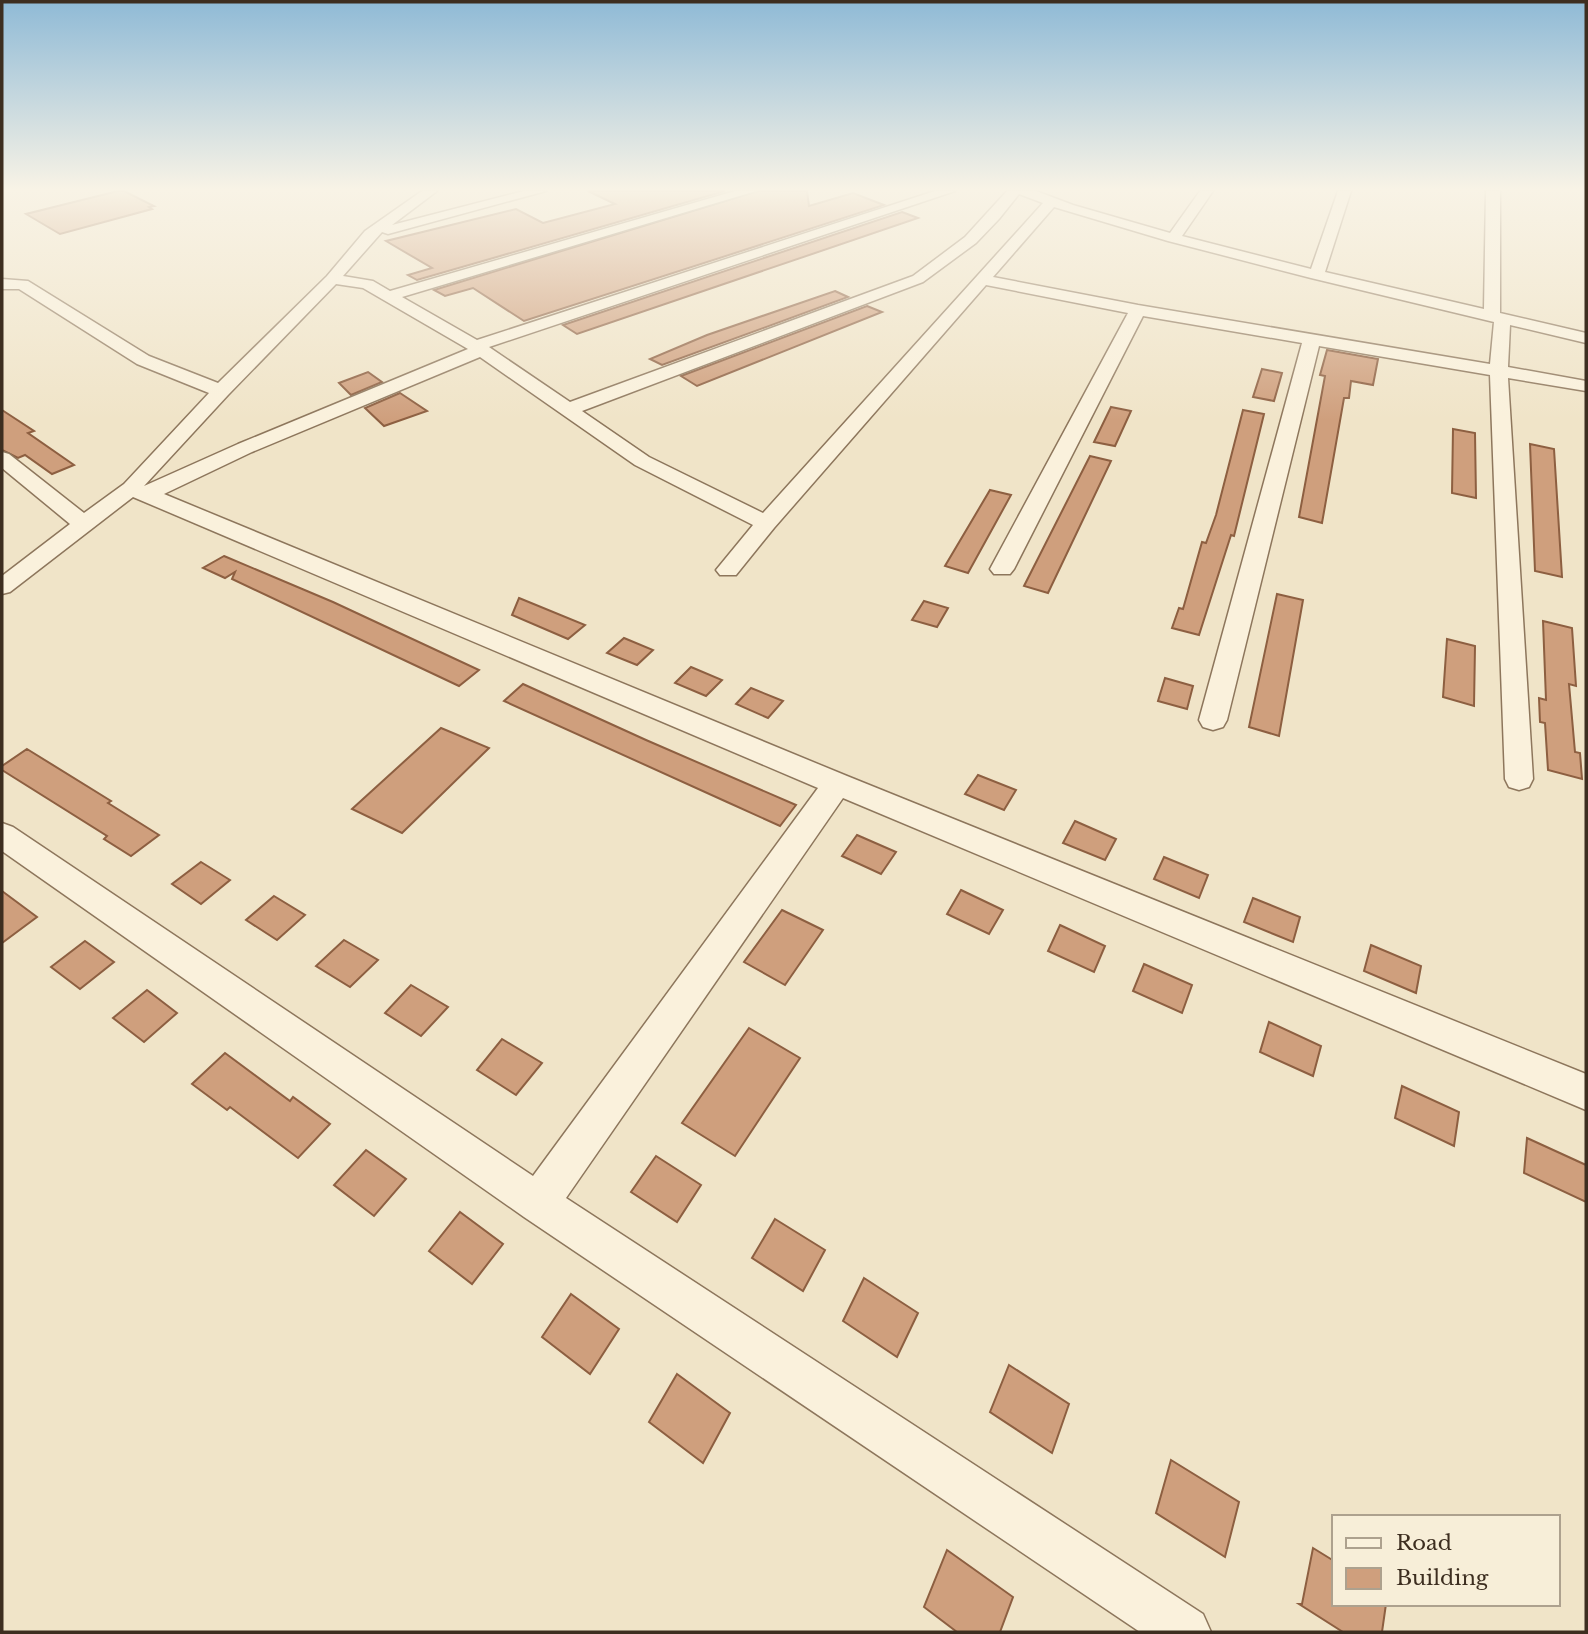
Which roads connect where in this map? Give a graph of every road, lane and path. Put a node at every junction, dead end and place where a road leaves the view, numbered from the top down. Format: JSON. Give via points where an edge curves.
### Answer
{"nodes":[{"id":1,"x":342,"y":267,"type":"edge"},
{"id":2,"x":487,"y":267,"type":"edge"},
{"id":3,"x":720,"y":267,"type":"edge"},
{"id":4,"x":935,"y":267,"type":"edge"},
{"id":5,"x":994,"y":267,"type":"edge"},
{"id":6,"x":1286,"y":267,"type":"edge"},
{"id":7,"x":1319,"y":267,"type":"edge"},
{"id":8,"x":1495,"y":267,"type":"edge"},
{"id":9,"x":1316,"y":275,"type":"junction"},
{"id":10,"x":332,"y":279,"type":"junction"},
{"id":11,"x":983,"y":281,"type":"junction"},
{"id":12,"x":2,"y":284,"type":"edge"},
{"id":13,"x":388,"y":296,"type":"junction"},
{"id":14,"x":1138,"y":310,"type":"junction"},
{"id":15,"x":1497,"y":318,"type":"junction"},
{"id":16,"x":1312,"y":338,"type":"junction"},
{"id":17,"x":1586,"y":338,"type":"edge"},
{"id":18,"x":479,"y":348,"type":"junction"},
{"id":19,"x":1499,"y":370,"type":"junction"},
{"id":20,"x":1586,"y":386,"type":"edge"},
{"id":21,"x":221,"y":391,"type":"junction"},
{"id":22,"x":566,"y":410,"type":"junction"},
{"id":23,"x":2,"y":457,"type":"edge"},
{"id":24,"x":139,"y":491,"type":"junction"},
{"id":25,"x":766,"y":523,"type":"junction"},
{"id":26,"x":85,"y":525,"type":"junction"},
{"id":27,"x":728,"y":569,"type":"dead end"},
{"id":28,"x":1002,"y":569,"type":"dead end"},
{"id":29,"x":2,"y":587,"type":"edge"},
{"id":30,"x":1213,"y":720,"type":"dead end"},
{"id":31,"x":1519,"y":779,"type":"dead end"},
{"id":32,"x":837,"y":785,"type":"junction"},
{"id":33,"x":2,"y":835,"type":"edge"},
{"id":34,"x":1586,"y":1092,"type":"edge"},
{"id":35,"x":538,"y":1203,"type":"junction"},
{"id":36,"x":1185,"y":1632,"type":"edge"}],
"edges":[{"from":1,"to":10,"type":"street"},
{"from":2,"to":13,"type":"street"},
{"from":3,"to":18,"type":"street"},
{"from":4,"to":22,"type":"street","via":[[918,279]]},
{"from":5,"to":11,"type":"street"},
{"from":6,"to":9,"type":"street"},
{"from":7,"to":9,"type":"street"},
{"from":8,"to":15,"type":"street"},
{"from":9,"to":15,"type":"street"},
{"from":10,"to":13,"type":"street","via":[[367,284]]},
{"from":10,"to":21,"type":"street"},
{"from":11,"to":14,"type":"street"},
{"from":11,"to":25,"type":"street"},
{"from":12,"to":21,"type":"street","via":[[22,284],[143,360]]},
{"from":13,"to":18,"type":"street"},
{"from":14,"to":16,"type":"street"},
{"from":14,"to":28,"type":"street"},
{"from":15,"to":17,"type":"street"},
{"from":15,"to":19,"type":"street"},
{"from":16,"to":19,"type":"street"},
{"from":16,"to":30,"type":"street"},
{"from":18,"to":22,"type":"street"},
{"from":18,"to":24,"type":"street"},
{"from":19,"to":20,"type":"street"},
{"from":19,"to":31,"type":"street"},
{"from":21,"to":24,"type":"street"},
{"from":22,"to":25,"type":"street","via":[[642,461]]},
{"from":23,"to":26,"type":"street"},
{"from":24,"to":26,"type":"street"},
{"from":24,"to":32,"type":"street"},
{"from":25,"to":27,"type":"street"},
{"from":26,"to":29,"type":"street"},
{"from":32,"to":34,"type":"street"},
{"from":32,"to":35,"type":"street"},
{"from":33,"to":35,"type":"street"},
{"from":35,"to":36,"type":"street"}]}
